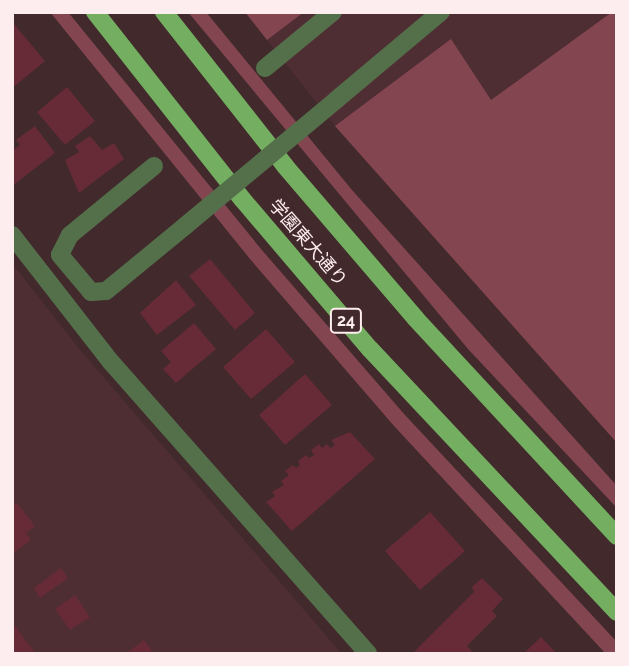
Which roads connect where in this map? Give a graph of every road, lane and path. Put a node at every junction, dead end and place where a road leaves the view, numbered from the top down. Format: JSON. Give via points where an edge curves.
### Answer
{"nodes":[{"id":1,"x":95,"y":12,"type":"edge"},
{"id":2,"x":164,"y":12,"type":"edge"},
{"id":3,"x":333,"y":12,"type":"edge"},
{"id":4,"x":440,"y":12,"type":"edge"},
{"id":5,"x":265,"y":68,"type":"dead end"},
{"id":6,"x":153,"y":166,"type":"dead end"},
{"id":7,"x":12,"y":235,"type":"edge"},
{"id":8,"x":617,"y":536,"type":"edge"},
{"id":9,"x":617,"y":612,"type":"edge"},
{"id":10,"x":368,"y":654,"type":"edge"}],
"edges":[{"from":1,"to":9,"type":"main road","name":"学園東大通り","number":"24","via":[[243,200],[370,349]]},
{"from":2,"to":8,"type":"main road","name":"学園東大通り","via":[[285,166],[416,319]]},
{"from":3,"to":5,"type":"street"},
{"from":4,"to":6,"type":"street","bridge":true,"via":[[106,291],[91,292],[60,255],[70,235]]},
{"from":7,"to":10,"type":"street","via":[[111,362]]}]}
